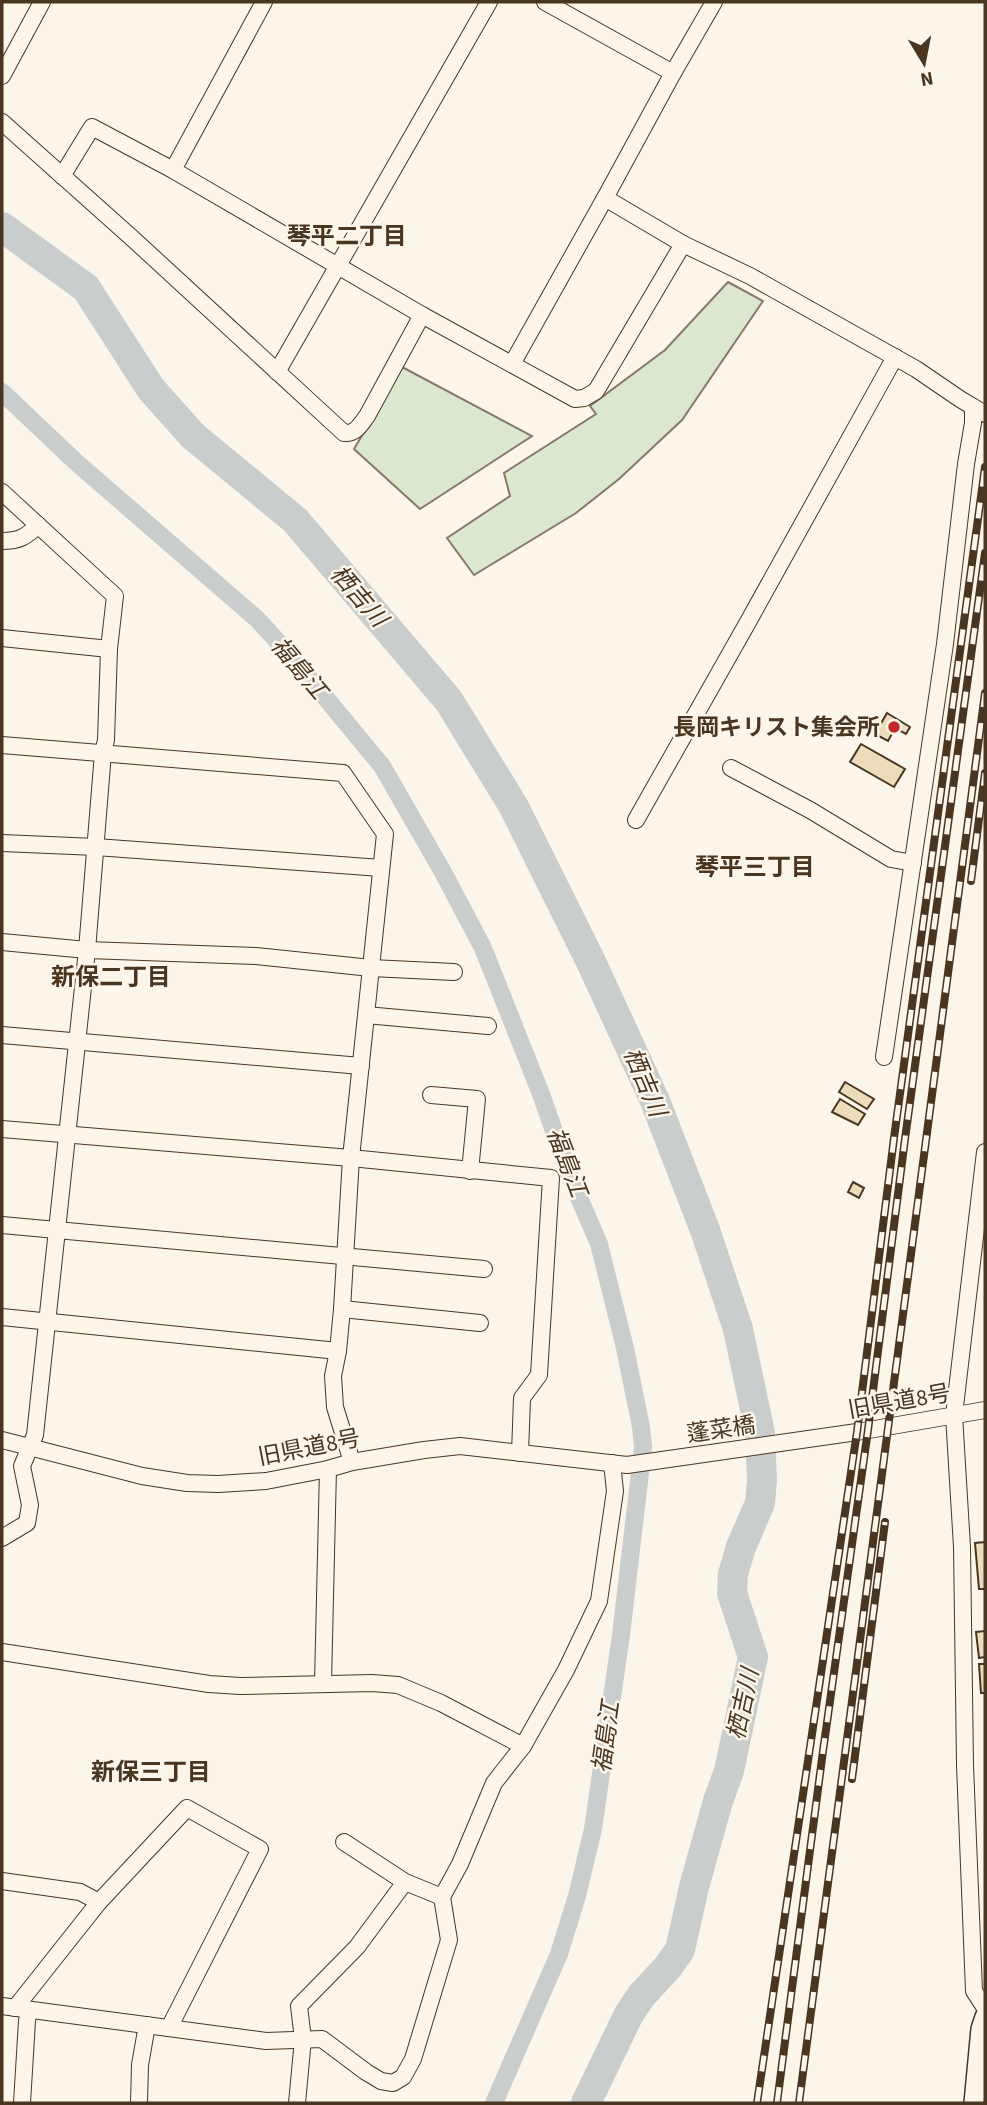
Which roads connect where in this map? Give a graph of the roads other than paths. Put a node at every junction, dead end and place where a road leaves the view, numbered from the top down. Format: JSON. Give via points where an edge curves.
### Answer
{"nodes":[{"id":1,"x":42,"y":2,"type":"edge"},
{"id":2,"x":264,"y":2,"type":"edge"},
{"id":3,"x":489,"y":2,"type":"edge"},
{"id":4,"x":545,"y":2,"type":"edge"},
{"id":5,"x":714,"y":2,"type":"edge"},
{"id":6,"x":673,"y":73,"type":"junction"},
{"id":7,"x":2,"y":76,"type":"edge"},
{"id":8,"x":2,"y":122,"type":"edge"},
{"id":9,"x":173,"y":170,"type":"junction"},
{"id":10,"x":62,"y":176,"type":"junction"},
{"id":11,"x":606,"y":198,"type":"junction"},
{"id":12,"x":683,"y":244,"type":"junction"},
{"id":13,"x":337,"y":265,"type":"junction"},
{"id":14,"x":422,"y":315,"type":"junction"},
{"id":15,"x":895,"y":357,"type":"junction"},
{"id":16,"x":512,"y":363,"type":"junction"},
{"id":17,"x":277,"y":372,"type":"junction"},
{"id":18,"x":979,"y":410,"type":"edge"},
{"id":19,"x":2,"y":492,"type":"edge"},
{"id":20,"x":38,"y":525,"type":"junction"},
{"id":21,"x":2,"y":541,"type":"edge"},
{"id":22,"x":2,"y":638,"type":"edge"},
{"id":23,"x":109,"y":649,"type":"junction"},
{"id":24,"x":2,"y":745,"type":"edge"},
{"id":25,"x":103,"y":753,"type":"junction"},
{"id":26,"x":731,"y":768,"type":"dead end"},
{"id":27,"x":636,"y":820,"type":"dead end"},
{"id":28,"x":2,"y":843,"type":"edge"},
{"id":29,"x":96,"y":847,"type":"junction"},
{"id":30,"x":913,"y":863,"type":"junction"},
{"id":31,"x":381,"y":868,"type":"junction"},
{"id":32,"x":2,"y":942,"type":"edge"},
{"id":33,"x":87,"y":950,"type":"junction"},
{"id":34,"x":371,"y":968,"type":"junction"},
{"id":35,"x":454,"y":972,"type":"dead end"},
{"id":36,"x":366,"y":1015,"type":"junction"},
{"id":37,"x":488,"y":1026,"type":"dead end"},
{"id":38,"x":2,"y":1035,"type":"edge"},
{"id":39,"x":76,"y":1042,"type":"junction"},
{"id":40,"x":884,"y":1057,"type":"dead end"},
{"id":41,"x":361,"y":1066,"type":"junction"},
{"id":42,"x":431,"y":1095,"type":"dead end"},
{"id":43,"x":2,"y":1129,"type":"edge"},
{"id":44,"x":67,"y":1136,"type":"junction"},
{"id":45,"x":985,"y":1152,"type":"edge"},
{"id":46,"x":351,"y":1158,"type":"junction"},
{"id":47,"x":470,"y":1171,"type":"junction"},
{"id":48,"x":2,"y":1225,"type":"edge"},
{"id":49,"x":58,"y":1231,"type":"junction"},
{"id":50,"x":345,"y":1257,"type":"junction"},
{"id":51,"x":484,"y":1269,"type":"dead end"},
{"id":52,"x":978,"y":1272,"type":"edge"},
{"id":53,"x":342,"y":1309,"type":"junction"},
{"id":54,"x":2,"y":1317,"type":"edge"},
{"id":55,"x":48,"y":1322,"type":"junction"},
{"id":56,"x":480,"y":1323,"type":"dead end"},
{"id":57,"x":338,"y":1351,"type":"junction"},
{"id":58,"x":985,"y":1410,"type":"edge"},
{"id":59,"x":954,"y":1415,"type":"junction"},
{"id":60,"x":820,"y":1437,"type":"joint"},
{"id":61,"x":2,"y":1440,"type":"edge"},
{"id":62,"x":31,"y":1448,"type":"junction"},
{"id":63,"x":520,"y":1453,"type":"junction"},
{"id":64,"x":352,"y":1462,"type":"junction"},
{"id":65,"x":620,"y":1464,"type":"junction"},
{"id":66,"x":328,"y":1469,"type":"junction"},
{"id":67,"x":2,"y":1538,"type":"edge"},
{"id":68,"x":2,"y":1652,"type":"edge"},
{"id":69,"x":323,"y":1683,"type":"junction"},
{"id":70,"x":523,"y":1746,"type":"junction"},
{"id":71,"x":344,"y":1842,"type":"dead end"},
{"id":72,"x":2,"y":1881,"type":"edge"},
{"id":73,"x":405,"y":1882,"type":"junction"},
{"id":74,"x":442,"y":1897,"type":"junction"},
{"id":75,"x":99,"y":1902,"type":"junction"},
{"id":76,"x":15,"y":2008,"type":"edge"},
{"id":77,"x":985,"y":2008,"type":"edge"},
{"id":78,"x":985,"y":2017,"type":"edge"},
{"id":79,"x":147,"y":2025,"type":"junction"},
{"id":80,"x":169,"y":2028,"type":"junction"},
{"id":81,"x":303,"y":2039,"type":"junction"},
{"id":82,"x":22,"y":2103,"type":"edge"},
{"id":83,"x":139,"y":2103,"type":"edge"},
{"id":84,"x":297,"y":2103,"type":"edge"},
{"id":85,"x":974,"y":2103,"type":"edge"}],
"edges":[{"from":1,"to":7,"type":"street"},
{"from":2,"to":9,"type":"street"},
{"from":3,"to":13,"type":"street"},
{"from":4,"to":6,"type":"street"},
{"from":5,"to":6,"type":"street"},
{"from":6,"to":11,"type":"street"},
{"from":8,"to":10,"type":"street"},
{"from":9,"to":10,"type":"street","via":[[92,127]]},
{"from":9,"to":13,"type":"street"},
{"from":10,"to":17,"type":"street"},
{"from":11,"to":12,"type":"street"},
{"from":11,"to":16,"type":"street"},
{"from":12,"to":15,"type":"street"},
{"from":12,"to":16,"type":"street","via":[[596,391],[575,398]]},
{"from":13,"to":14,"type":"street"},
{"from":13,"to":17,"type":"street"},
{"from":14,"to":16,"type":"street"},
{"from":14,"to":17,"type":"street","via":[[367,416],[351,433],[344,433]]},
{"from":15,"to":18,"type":"street"},
{"from":15,"to":27,"type":"street"},
{"from":18,"to":30,"type":"street","via":[[966,464],[946,644]]},
{"from":19,"to":20,"type":"street"},
{"from":20,"to":21,"type":"street","via":[[18,541]]},
{"from":20,"to":23,"type":"street","via":[[115,596]]},
{"from":22,"to":23,"type":"street"},
{"from":23,"to":25,"type":"street"},
{"from":24,"to":25,"type":"street"},
{"from":25,"to":29,"type":"street"},
{"from":25,"to":31,"type":"street","via":[[343,773],[385,834]]},
{"from":26,"to":30,"type":"street","via":[[891,859]]},
{"from":28,"to":29,"type":"street"},
{"from":29,"to":31,"type":"street"},
{"from":29,"to":33,"type":"street"},
{"from":30,"to":40,"type":"street"},
{"from":31,"to":34,"type":"street"},
{"from":32,"to":33,"type":"street"},
{"from":33,"to":34,"type":"street","via":[[256,956]]},
{"from":33,"to":39,"type":"street"},
{"from":34,"to":35,"type":"street"},
{"from":34,"to":36,"type":"street"},
{"from":36,"to":37,"type":"street"},
{"from":36,"to":41,"type":"street"},
{"from":38,"to":39,"type":"street"},
{"from":39,"to":41,"type":"street"},
{"from":39,"to":44,"type":"street"},
{"from":41,"to":46,"type":"street"},
{"from":42,"to":47,"type":"street","via":[[477,1099]]},
{"from":43,"to":44,"type":"street"},
{"from":44,"to":46,"type":"street"},
{"from":44,"to":49,"type":"street"},
{"from":45,"to":52,"type":"street"},
{"from":46,"to":47,"type":"street"},
{"from":46,"to":50,"type":"street"},
{"from":47,"to":63,"type":"street","via":[[551,1178],[539,1375],[522,1398]]},
{"from":48,"to":49,"type":"street"},
{"from":49,"to":50,"type":"street"},
{"from":49,"to":55,"type":"street"},
{"from":50,"to":51,"type":"street"},
{"from":50,"to":53,"type":"street"},
{"from":52,"to":59,"type":"street"},
{"from":53,"to":56,"type":"street"},
{"from":53,"to":57,"type":"street"},
{"from":54,"to":55,"type":"street"},
{"from":55,"to":57,"type":"street"},
{"from":55,"to":62,"type":"street"},
{"from":57,"to":64,"type":"street","via":[[333,1376],[335,1407]]},
{"from":58,"to":59,"type":"street","name":"旧県道8号"},
{"from":59,"to":60,"type":"street","name":"旧県道8号"},
{"from":59,"to":77,"type":"street","via":[[974,1991]]},
{"from":60,"to":65,"type":"street","name":"蓬菜橋"},
{"from":61,"to":62,"type":"street","name":"旧県道8号"},
{"from":62,"to":66,"type":"street","name":"旧県道8号","via":[[187,1483],[266,1481]]},
{"from":62,"to":67,"type":"street","via":[[22,1466],[30,1505],[27,1523]]},
{"from":63,"to":64,"type":"street","name":"旧県道8号","via":[[460,1446]]},
{"from":63,"to":65,"type":"street","name":"旧県道8号"},
{"from":64,"to":66,"type":"street","name":"旧県道8号"},
{"from":65,"to":70,"type":"street","via":[[599,1601]]},
{"from":66,"to":69,"type":"street"},
{"from":68,"to":69,"type":"street","via":[[209,1684]]},
{"from":69,"to":70,"type":"street","via":[[398,1685]]},
{"from":70,"to":74,"type":"street","via":[[494,1783]]},
{"from":71,"to":73,"type":"street"},
{"from":72,"to":75,"type":"street","via":[[80,1892]]},
{"from":73,"to":74,"type":"street"},
{"from":73,"to":81,"type":"street","via":[[357,1947],[299,2006]]},
{"from":74,"to":81,"type":"street","via":[[449,1940],[413,2059],[403,2077],[393,2083],[381,2081],[322,2039]]},
{"from":75,"to":76,"type":"street"},
{"from":75,"to":80,"type":"street","via":[[187,1808],[260,1849]]},
{"from":76,"to":79,"type":"street"},
{"from":76,"to":82,"type":"street","via":[[27,2021]]},
{"from":78,"to":85,"type":"street"},
{"from":79,"to":80,"type":"street"},
{"from":79,"to":83,"type":"street"},
{"from":80,"to":81,"type":"street","via":[[266,2041]]},
{"from":81,"to":84,"type":"street"}]}
